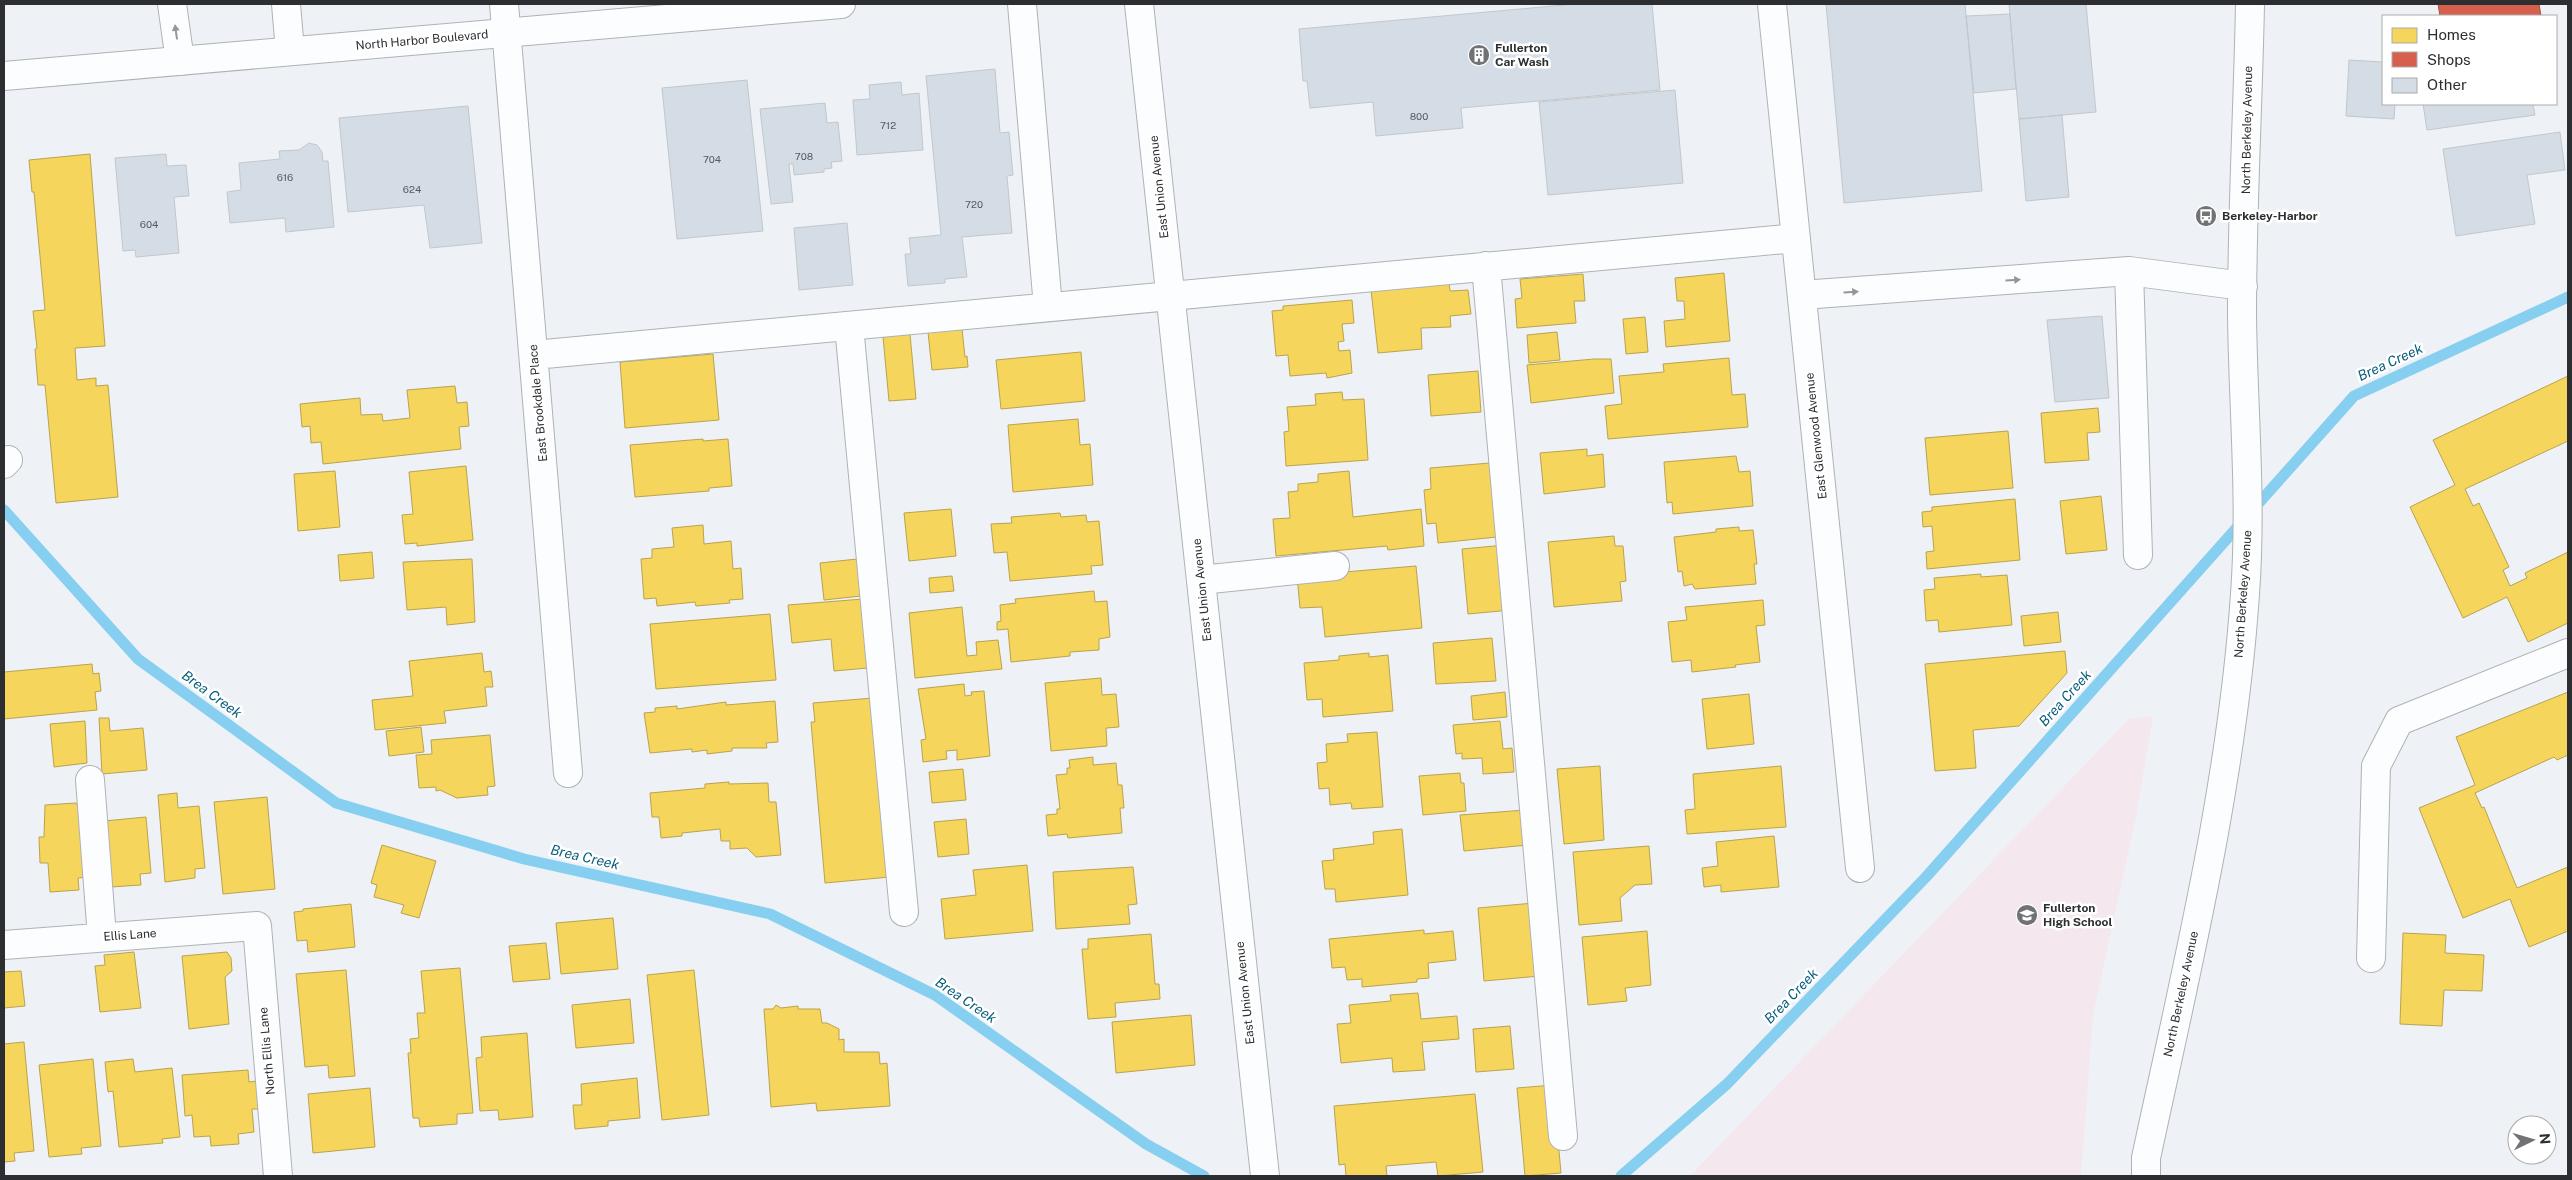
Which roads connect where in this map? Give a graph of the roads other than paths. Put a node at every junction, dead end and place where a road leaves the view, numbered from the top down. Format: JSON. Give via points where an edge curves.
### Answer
{"nodes":[{"id":1,"x":172,"y":4,"type":"edge"},
{"id":2,"x":286,"y":4,"type":"edge"},
{"id":3,"x":504,"y":4,"type":"edge"},
{"id":4,"x":841,"y":4,"type":"edge"},
{"id":5,"x":1022,"y":4,"type":"edge"},
{"id":6,"x":1139,"y":4,"type":"edge"},
{"id":7,"x":1772,"y":4,"type":"edge"},
{"id":8,"x":2250,"y":4,"type":"edge"},
{"id":9,"x":507,"y":33,"type":"junction"},
{"id":10,"x":290,"y":51,"type":"junction"},
{"id":11,"x":180,"y":61,"type":"junction"},
{"id":12,"x":4,"y":76,"type":"edge"},
{"id":13,"x":1796,"y":238,"type":"junction"},
{"id":14,"x":1486,"y":266,"type":"junction"},
{"id":15,"x":2129,"y":272,"type":"junction"},
{"id":16,"x":2243,"y":286,"type":"junction"},
{"id":17,"x":1170,"y":295,"type":"junction"},
{"id":18,"x":1802,"y":295,"type":"junction"},
{"id":19,"x":1048,"y":307,"type":"junction"},
{"id":20,"x":849,"y":326,"type":"junction"},
{"id":21,"x":534,"y":355,"type":"junction"},
{"id":22,"x":2138,"y":555,"type":"dead end"},
{"id":23,"x":1335,"y":566,"type":"dead end"},
{"id":24,"x":1201,"y":580,"type":"junction"},
{"id":25,"x":2568,"y":653,"type":"edge"},
{"id":26,"x":568,"y":773,"type":"dead end"},
{"id":27,"x":90,"y":780,"type":"dead end"},
{"id":28,"x":1860,"y":868,"type":"dead end"},
{"id":29,"x":904,"y":912,"type":"dead end"},
{"id":30,"x":257,"y":926,"type":"joint"},
{"id":31,"x":102,"y":937,"type":"junction"},
{"id":32,"x":4,"y":945,"type":"edge"},
{"id":33,"x":2371,"y":958,"type":"dead end"},
{"id":34,"x":1563,"y":1136,"type":"dead end"},
{"id":35,"x":278,"y":1176,"type":"edge"},
{"id":36,"x":1265,"y":1176,"type":"edge"},
{"id":37,"x":2146,"y":1176,"type":"edge"}],
"edges":[{"from":11,"to":1,"type":"street","one_way":true},
{"from":2,"to":10,"type":"street"},
{"from":3,"to":9,"type":"street","name":"East Brookdale Place"},
{"from":4,"to":9,"type":"street","name":"North Harbor Boulevard"},
{"from":5,"to":19,"type":"street"},
{"from":6,"to":17,"type":"street","name":"East Union Avenue"},
{"from":7,"to":13,"type":"street","name":"East Glenwood Avenue"},
{"from":8,"to":16,"type":"street","name":"North Berkeley Avenue"},
{"from":9,"to":10,"type":"street","name":"North Harbor Boulevard"},
{"from":9,"to":21,"type":"street","name":"East Brookdale Place"},
{"from":10,"to":11,"type":"street","name":"North Harbor Boulevard"},
{"from":11,"to":12,"type":"street","name":"North Harbor Boulevard"},
{"from":13,"to":14,"type":"street"},
{"from":13,"to":18,"type":"street","name":"East Glenwood Avenue"},
{"from":14,"to":17,"type":"street"},
{"from":14,"to":34,"type":"street"},
{"from":15,"to":16,"type":"street"},
{"from":18,"to":15,"type":"street","one_way":true},
{"from":15,"to":22,"type":"street"},
{"from":16,"to":37,"type":"street","name":"North Berkeley Avenue","via":[[2243,381],[2249,500],[2245,594],[2232,729],[2211,856],[2146,1158]]},
{"from":17,"to":19,"type":"street"},
{"from":17,"to":24,"type":"street","name":"East Union Avenue"},
{"from":18,"to":28,"type":"street","name":"East Glenwood Avenue"},
{"from":19,"to":20,"type":"street"},
{"from":20,"to":21,"type":"street"},
{"from":20,"to":29,"type":"street"},
{"from":21,"to":26,"type":"street","name":"East Brookdale Place"},
{"from":23,"to":24,"type":"street"},
{"from":24,"to":36,"type":"street","name":"East Union Avenue"},
{"from":25,"to":33,"type":"street","via":[[2399,721],[2376,766]]},
{"from":27,"to":31,"type":"street"},
{"from":30,"to":31,"type":"street","name":"Ellis Lane"},
{"from":30,"to":35,"type":"street","name":"North Ellis Lane"},
{"from":31,"to":32,"type":"street","name":"Ellis Lane"}]}
